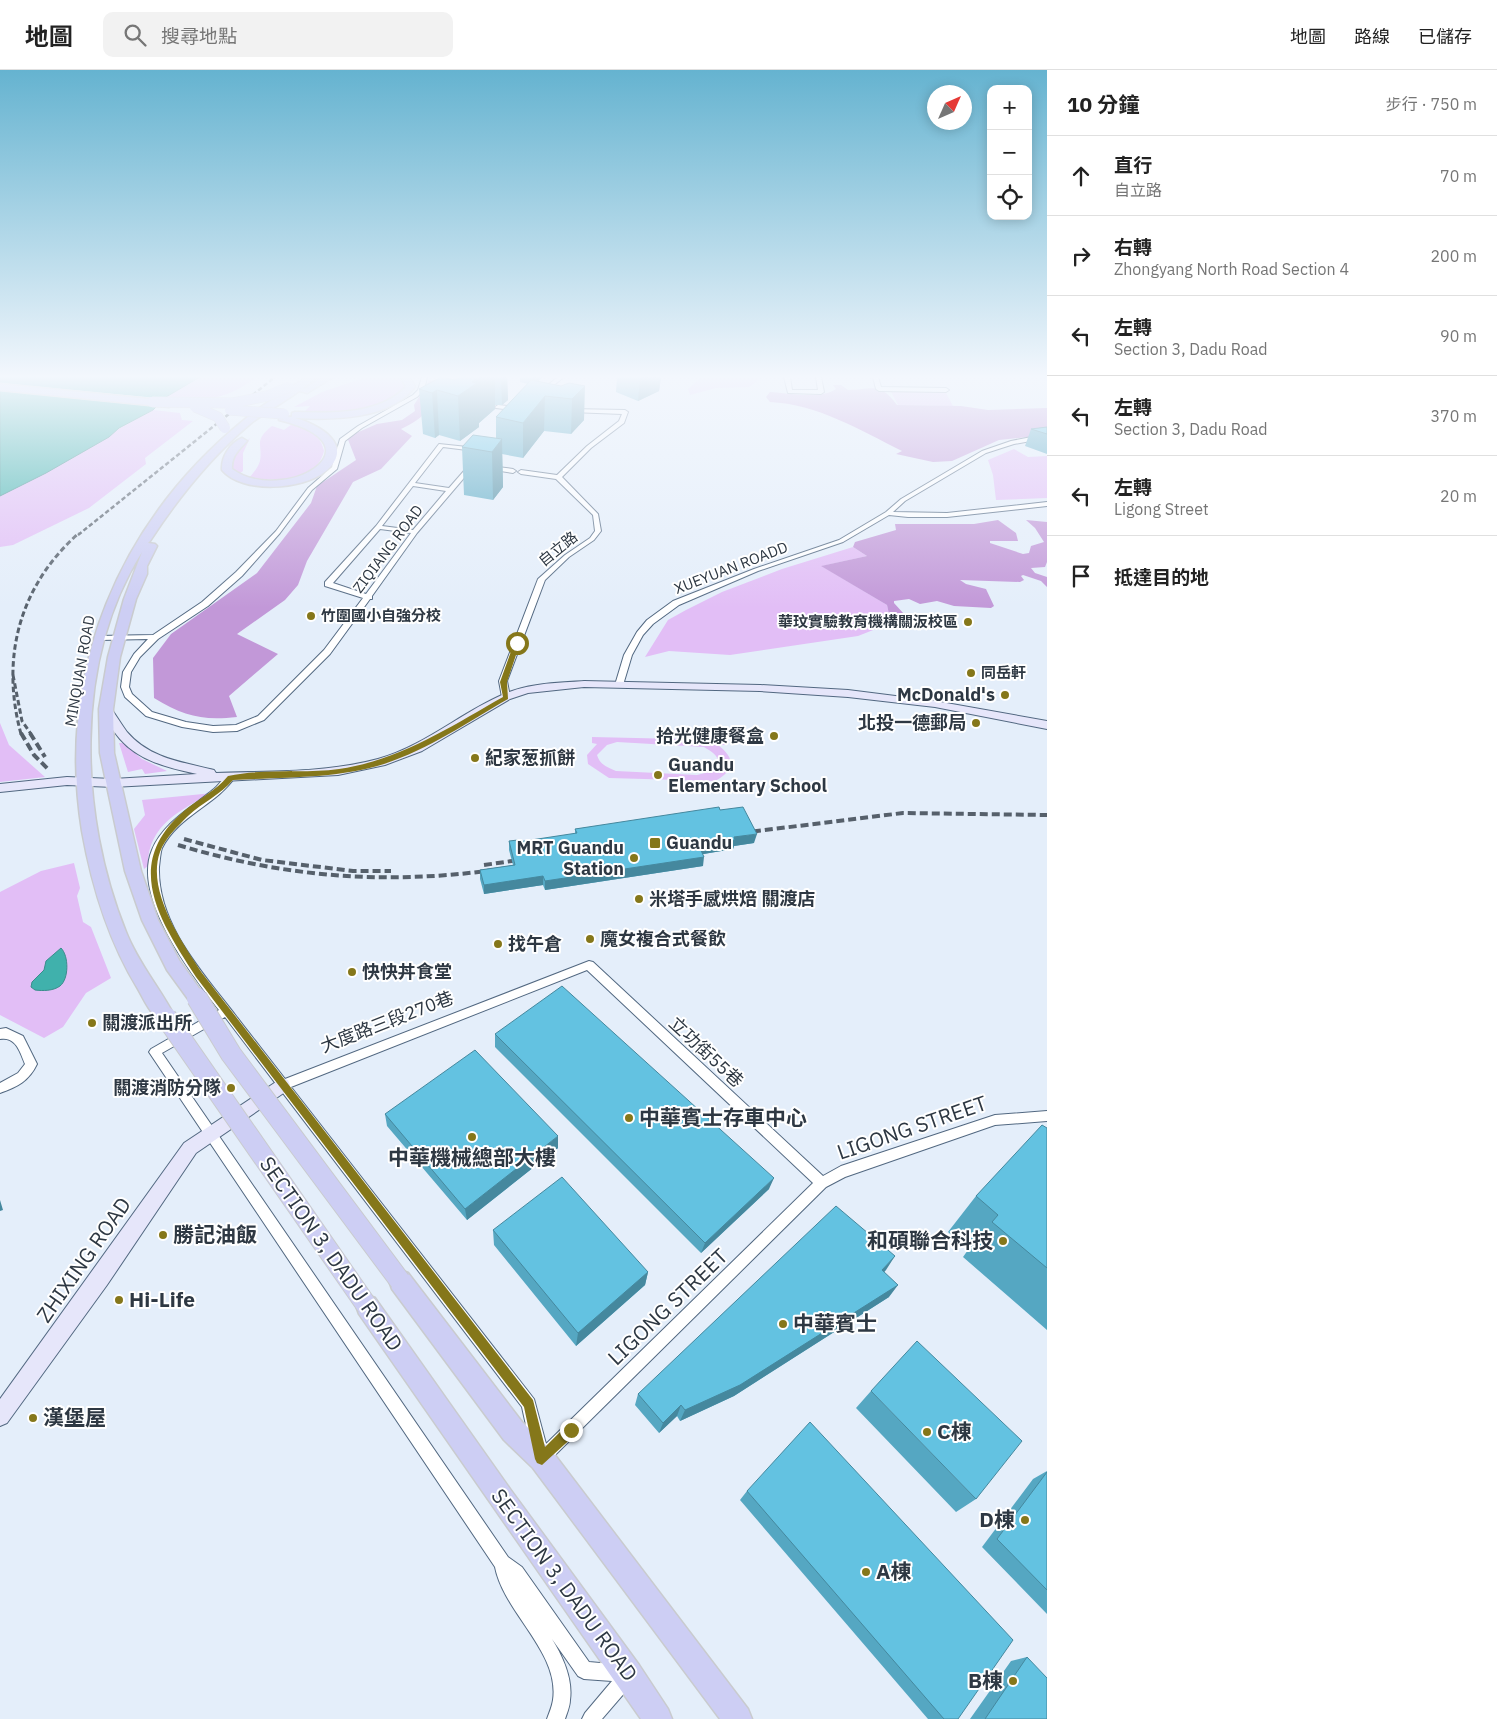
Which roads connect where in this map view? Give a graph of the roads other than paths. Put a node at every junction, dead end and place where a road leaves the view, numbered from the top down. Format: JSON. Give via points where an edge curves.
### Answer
{"nodes":[{"id":1,"x":205,"y":454,"type":"edge"},
{"id":2,"x":216,"y":454,"type":"edge"},
{"id":3,"x":222,"y":454,"type":"edge"},
{"id":4,"x":231,"y":454,"type":"edge"},
{"id":5,"x":330,"y":454,"type":"edge"},
{"id":6,"x":339,"y":454,"type":"edge"},
{"id":7,"x":434,"y":454,"type":"edge"},
{"id":8,"x":480,"y":454,"type":"edge"},
{"id":9,"x":582,"y":454,"type":"edge"},
{"id":10,"x":981,"y":454,"type":"edge"},
{"id":11,"x":472,"y":465,"type":"junction"},
{"id":12,"x":201,"y":471,"type":"junction"},
{"id":13,"x":513,"y":471,"type":"dead end"},
{"id":14,"x":522,"y":472,"type":"dead end"},
{"id":15,"x":558,"y":477,"type":"junction"},
{"id":16,"x":412,"y":484,"type":"junction"},
{"id":17,"x":451,"y":490,"type":"junction"},
{"id":18,"x":1047,"y":504,"type":"edge"},
{"id":19,"x":888,"y":513,"type":"junction"},
{"id":20,"x":378,"y":528,"type":"junction"},
{"id":21,"x":415,"y":532,"type":"junction"},
{"id":22,"x":133,"y":559,"type":"junction"},
{"id":23,"x":369,"y":598,"type":"junction"},
{"id":24,"x":154,"y":637,"type":"junction"},
{"id":25,"x":100,"y":638,"type":"junction"},
{"id":26,"x":119,"y":638,"type":"junction"},
{"id":27,"x":619,"y":685,"type":"junction"},
{"id":28,"x":506,"y":697,"type":"junction"},
{"id":29,"x":106,"y":709,"type":"junction"},
{"id":30,"x":1047,"y":725,"type":"edge"},
{"id":31,"x":107,"y":753,"type":"joint"},
{"id":32,"x":83,"y":754,"type":"joint"},
{"id":33,"x":231,"y":777,"type":"junction"},
{"id":34,"x":59,"y":781,"type":"junction"},
{"id":35,"x":84,"y":781,"type":"junction"},
{"id":36,"x":113,"y":783,"type":"junction"},
{"id":37,"x":0,"y":789,"type":"edge"},
{"id":38,"x":0,"y":797,"type":"edge"},
{"id":39,"x":589,"y":965,"type":"joint"},
{"id":40,"x":226,"y":1011,"type":"junction"},
{"id":41,"x":0,"y":1034,"type":"edge"},
{"id":42,"x":282,"y":1085,"type":"junction"},
{"id":43,"x":0,"y":1088,"type":"edge"},
{"id":44,"x":1047,"y":1116,"type":"edge"},
{"id":45,"x":209,"y":1134,"type":"junction"},
{"id":46,"x":822,"y":1183,"type":"junction"},
{"id":47,"x":0,"y":1416,"type":"edge"},
{"id":48,"x":542,"y":1459,"type":"junction"},
{"id":49,"x":502,"y":1563,"type":"junction"},
{"id":50,"x":630,"y":1675,"type":"junction"},
{"id":51,"x":556,"y":1719,"type":"edge"},
{"id":52,"x":591,"y":1719,"type":"edge"},
{"id":53,"x":658,"y":1719,"type":"edge"},
{"id":54,"x":738,"y":1719,"type":"edge"}],
"edges":[{"from":1,"to":22,"type":"main road","bridge":true,"via":[[173,488],[138,536]]},
{"from":2,"to":12,"type":"main road","name":"MINQUAN ROAD"},
{"from":3,"to":12,"type":"main road","name":"MINQUAN ROAD"},
{"from":4,"to":5,"type":"main road","via":[[225,462],[226,470],[234,476],[255,482],[284,483],[306,478],[322,469]]},
{"from":6,"to":24,"type":"street","name":"ZIQIANG ROAD","via":[[335,468],[310,489],[278,532],[239,574],[205,604]]},
{"from":7,"to":16,"type":"street","name":"ZIQIANG ROAD"},
{"from":8,"to":11,"type":"street","name":"ZIQIANG ROAD"},
{"from":9,"to":15,"type":"street"},
{"from":10,"to":19,"type":"street","name":"XUEYUAN ROADD","via":[[903,500]]},
{"from":11,"to":13,"type":"street"},
{"from":11,"to":17,"type":"street","name":"ZIQIANG ROAD"},
{"from":12,"to":22,"type":"main road","name":"MINQUAN ROAD"},
{"from":12,"to":26,"type":"main road","name":"MINQUAN ROAD","via":[[141,566]]},
{"from":14,"to":15,"type":"street"},
{"from":15,"to":28,"type":"street","name":"自立路","via":[[596,515],[598,531],[542,579],[503,682]]},
{"from":16,"to":17,"type":"street"},
{"from":16,"to":20,"type":"street"},
{"from":17,"to":21,"type":"street","name":"ZIQIANG ROAD"},
{"from":18,"to":19,"type":"street","via":[[936,516]]},
{"from":19,"to":27,"type":"street","name":"XUEYUAN ROADD","via":[[827,547],[756,570],[676,603],[650,622],[640,634],[628,655]]},
{"from":20,"to":21,"type":"street"},
{"from":20,"to":23,"type":"street","via":[[328,584]]},
{"from":21,"to":23,"type":"street","name":"ZIQIANG ROAD"},
{"from":22,"to":25,"type":"main road","name":"MINQUAN ROAD","via":[[108,610]]},
{"from":23,"to":24,"type":"street","name":"ZIQIANG ROAD","via":[[327,652],[283,698],[261,718],[237,728],[185,725],[149,714],[137,705],[125,687],[127,672]]},
{"from":24,"to":26,"type":"street"},
{"from":25,"to":26,"type":"street"},
{"from":25,"to":32,"type":"main road","name":"MINQUAN ROAD"},
{"from":26,"to":29,"type":"main road","name":"MINQUAN ROAD"},
{"from":27,"to":28,"type":"street","via":[[556,685]]},
{"from":27,"to":30,"type":"street","via":[[846,695],[937,705]]},
{"from":28,"to":33,"type":"street","via":[[418,748],[381,762],[338,771]]},
{"from":29,"to":31,"type":"main road","name":"MINQUAN ROAD"},
{"from":29,"to":33,"type":"street","via":[[125,737],[154,758]]},
{"from":31,"to":36,"type":"main road","name":"SECTION 3, DADU ROAD"},
{"from":32,"to":35,"type":"main road","name":"SECTION 3, DADU ROAD"},
{"from":33,"to":36,"type":"street"},
{"from":33,"to":40,"type":"street","name":"SECTION 3, DADU ROAD","via":[[221,789],[173,827],[161,842],[154,872],[158,900],[173,934]]},
{"from":34,"to":35,"type":"street"},
{"from":34,"to":37,"type":"street"},
{"from":34,"to":38,"type":"street"},
{"from":35,"to":36,"type":"street"},
{"from":35,"to":50,"type":"main road","name":"SECTION 3, DADU ROAD","bridge":true,"via":[[101,884],[117,933],[138,976],[501,1498]]},
{"from":36,"to":48,"type":"main road","name":"SECTION 3, DADU ROAD","bridge":true,"via":[[132,871],[150,920],[173,966],[231,1054],[513,1431]]},
{"from":39,"to":42,"type":"street","name":"大度路三段270巷"},
{"from":39,"to":46,"type":"street","name":"立功街55巷"},
{"from":40,"to":42,"type":"street","name":"SECTION 3, DADU ROAD"},
{"from":40,"to":45,"type":"street","name":"SECTION 3, DADU ROAD","via":[[155,1052]]},
{"from":41,"to":43,"type":"street","via":[[19,1039],[30,1064],[20,1079]]},
{"from":42,"to":45,"type":"street","name":"大度路三段270巷"},
{"from":42,"to":48,"type":"street","name":"SECTION 3, DADU ROAD","via":[[529,1404]]},
{"from":44,"to":46,"type":"street","name":"LIGONG STREET","via":[[995,1120],[841,1172]]},
{"from":45,"to":47,"type":"street","name":"ZHIXING ROAD","via":[[190,1148]]},
{"from":45,"to":49,"type":"street","name":"SECTION 3, DADU ROAD"},
{"from":46,"to":48,"type":"street","name":"LIGONG STREET"},
{"from":48,"to":54,"type":"main road","name":"SECTION 3, DADU ROAD"},
{"from":49,"to":50,"type":"street","via":[[516,1572],[584,1670]]},
{"from":49,"to":51,"type":"street","via":[[506,1581],[542,1634],[555,1662],[562,1691]]},
{"from":50,"to":52,"type":"street"},
{"from":50,"to":53,"type":"main road","name":"SECTION 3, DADU ROAD"}]}
